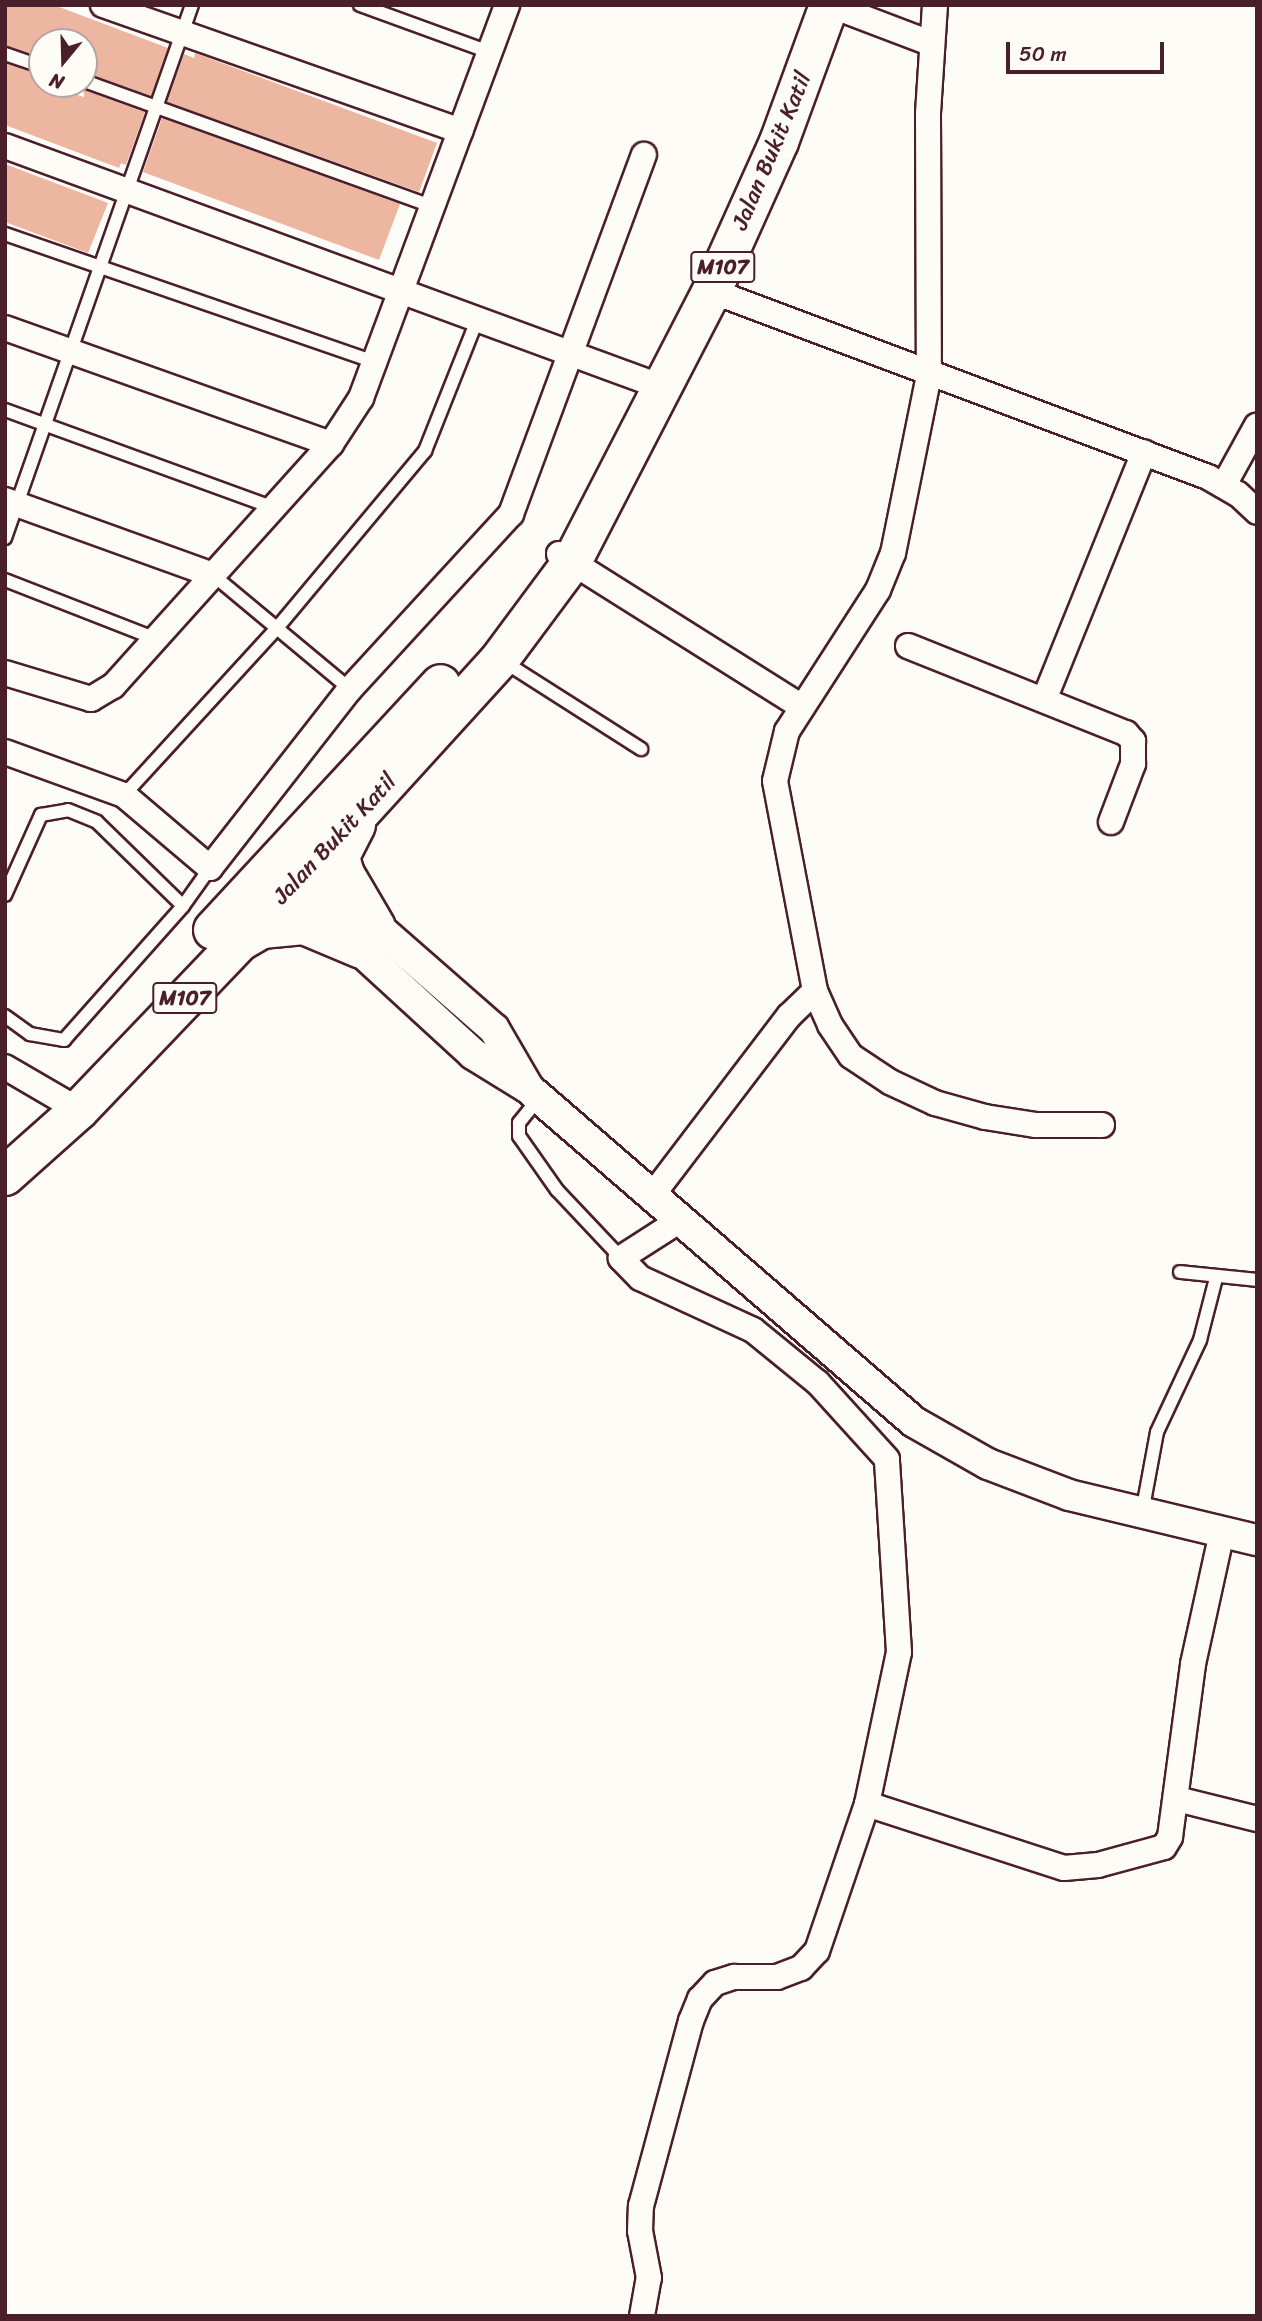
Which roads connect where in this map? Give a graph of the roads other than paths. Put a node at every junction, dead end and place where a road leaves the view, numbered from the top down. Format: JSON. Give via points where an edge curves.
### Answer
{"nodes":[{"id":1,"x":103,"y":5,"type":"edge"},
{"id":2,"x":192,"y":5,"type":"edge"},
{"id":3,"x":360,"y":5,"type":"edge"},
{"id":4,"x":507,"y":5,"type":"edge"},
{"id":5,"x":830,"y":5,"type":"edge"},
{"id":6,"x":935,"y":5,"type":"edge"},
{"id":7,"x":182,"y":33,"type":"junction"},
{"id":8,"x":930,"y":43,"type":"junction"},
{"id":9,"x":489,"y":52,"type":"junction"},
{"id":10,"x":5,"y":54,"type":"edge"},
{"id":11,"x":28,"y":61,"type":"edge"},
{"id":12,"x":98,"y":86,"type":"edge"},
{"id":13,"x":157,"y":105,"type":"junction"},
{"id":14,"x":460,"y":131,"type":"junction"},
{"id":15,"x":5,"y":146,"type":"edge"},
{"id":16,"x":645,"y":155,"type":"dead end"},
{"id":17,"x":127,"y":190,"type":"junction"},
{"id":18,"x":432,"y":206,"type":"junction"},
{"id":19,"x":5,"y":234,"type":"edge"},
{"id":20,"x":100,"y":267,"type":"junction"},
{"id":21,"x":401,"y":290,"type":"junction"},
{"id":22,"x":712,"y":291,"type":"junction"},
{"id":23,"x":478,"y":318,"type":"junction"},
{"id":24,"x":5,"y":328,"type":"edge"},
{"id":25,"x":71,"y":351,"type":"junction"},
{"id":26,"x":570,"y":353,"type":"junction"},
{"id":27,"x":374,"y":362,"type":"junction"},
{"id":28,"x":929,"y":375,"type":"junction"},
{"id":29,"x":659,"y":386,"type":"junction"},
{"id":30,"x":5,"y":410,"type":"edge"},
{"id":31,"x":45,"y":425,"type":"junction"},
{"id":32,"x":1257,"y":425,"type":"edge"},
{"id":33,"x":331,"y":444,"type":"junction"},
{"id":34,"x":1144,"y":452,"type":"junction"},
{"id":35,"x":1224,"y":485,"type":"junction"},
{"id":36,"x":11,"y":502,"type":"edge"},
{"id":37,"x":274,"y":508,"type":"junction"},
{"id":38,"x":1257,"y":512,"type":"edge"},
{"id":39,"x":5,"y":538,"type":"edge"},
{"id":40,"x":564,"y":557,"type":"junction"},
{"id":41,"x":213,"y":575,"type":"junction"},
{"id":42,"x":5,"y":580,"type":"edge"},
{"id":43,"x":277,"y":628,"type":"junction"},
{"id":44,"x":156,"y":639,"type":"junction"},
{"id":45,"x":908,"y":646,"type":"dead end"},
{"id":46,"x":500,"y":659,"type":"junction"},
{"id":47,"x":5,"y":673,"type":"edge"},
{"id":48,"x":351,"y":689,"type":"junction"},
{"id":49,"x":1044,"y":700,"type":"junction"},
{"id":50,"x":802,"y":707,"type":"junction"},
{"id":51,"x":641,"y":749,"type":"dead end"},
{"id":52,"x":5,"y":752,"type":"edge"},
{"id":53,"x":386,"y":784,"type":"junction"},
{"id":54,"x":124,"y":795,"type":"junction"},
{"id":55,"x":317,"y":818,"type":"junction"},
{"id":56,"x":1111,"y":822,"type":"dead end"},
{"id":57,"x":210,"y":868,"type":"junction"},
{"id":58,"x":298,"y":875,"type":"junction"},
{"id":59,"x":5,"y":895,"type":"edge"},
{"id":60,"x":240,"y":901,"type":"junction"},
{"id":61,"x":183,"y":906,"type":"junction"},
{"id":62,"x":368,"y":938,"type":"junction"},
{"id":63,"x":237,"y":943,"type":"junction"},
{"id":64,"x":815,"y":991,"type":"junction"},
{"id":65,"x":5,"y":1016,"type":"edge"},
{"id":66,"x":5,"y":1067,"type":"edge"},
{"id":67,"x":534,"y":1093,"type":"junction"},
{"id":68,"x":73,"y":1105,"type":"junction"},
{"id":69,"x":1102,"y":1125,"type":"dead end"},
{"id":70,"x":5,"y":1177,"type":"edge"},
{"id":71,"x":654,"y":1193,"type":"junction"},
{"id":72,"x":682,"y":1219,"type":"junction"},
{"id":73,"x":621,"y":1258,"type":"junction"},
{"id":74,"x":1180,"y":1272,"type":"dead end"},
{"id":75,"x":1216,"y":1278,"type":"junction"},
{"id":76,"x":1257,"y":1280,"type":"edge"},
{"id":77,"x":1142,"y":1513,"type":"junction"},
{"id":78,"x":1222,"y":1532,"type":"junction"},
{"id":79,"x":1257,"y":1540,"type":"edge"},
{"id":80,"x":1177,"y":1799,"type":"junction"},
{"id":81,"x":867,"y":1804,"type":"junction"},
{"id":82,"x":1257,"y":1819,"type":"edge"},
{"id":83,"x":642,"y":2316,"type":"edge"}],
"edges":[{"from":1,"to":7,"type":"street"},
{"from":2,"to":7,"type":"lane"},
{"from":3,"to":9,"type":"lane"},
{"from":4,"to":9,"type":"street"},
{"from":5,"to":8,"type":"street"},
{"from":5,"to":22,"type":"main road","name":"Jalan Bukit Katil","number":"M107","via":[[779,142]]},
{"from":6,"to":8,"type":"street"},
{"from":7,"to":13,"type":"lane"},
{"from":7,"to":14,"type":"street"},
{"from":8,"to":28,"type":"street"},
{"from":9,"to":14,"type":"street"},
{"from":10,"to":11,"type":"lane"},
{"from":12,"to":13,"type":"lane"},
{"from":13,"to":17,"type":"lane"},
{"from":13,"to":18,"type":"lane"},
{"from":14,"to":18,"type":"street"},
{"from":15,"to":17,"type":"street"},
{"from":16,"to":26,"type":"street"},
{"from":17,"to":20,"type":"lane"},
{"from":17,"to":21,"type":"street"},
{"from":18,"to":21,"type":"street"},
{"from":19,"to":20,"type":"lane"},
{"from":20,"to":25,"type":"lane"},
{"from":20,"to":27,"type":"lane"},
{"from":21,"to":23,"type":"street"},
{"from":21,"to":27,"type":"street"},
{"from":22,"to":28,"type":"street"},
{"from":22,"to":29,"type":"main road","name":"Jalan Bukit Katil","number":"M107"},
{"from":23,"to":26,"type":"street"},
{"from":23,"to":43,"type":"lane","via":[[425,451]]},
{"from":24,"to":25,"type":"street"},
{"from":25,"to":31,"type":"lane"},
{"from":25,"to":33,"type":"street"},
{"from":26,"to":29,"type":"street"},
{"from":26,"to":48,"type":"street","via":[[511,514]]},
{"from":27,"to":33,"type":"street","via":[[361,398]]},
{"from":28,"to":34,"type":"street"},
{"from":28,"to":50,"type":"street","via":[[894,553],[878,590]]},
{"from":29,"to":40,"type":"main road","name":"Jalan Bukit Katil","number":"M107","via":[[592,517]]},
{"from":30,"to":31,"type":"lane"},
{"from":31,"to":36,"type":"lane"},
{"from":31,"to":37,"type":"lane"},
{"from":32,"to":35,"type":"street"},
{"from":33,"to":37,"type":"street"},
{"from":34,"to":35,"type":"street"},
{"from":34,"to":49,"type":"street"},
{"from":35,"to":38,"type":"street"},
{"from":36,"to":39,"type":"lane"},
{"from":36,"to":41,"type":"street"},
{"from":37,"to":41,"type":"street"},
{"from":40,"to":46,"type":"main road","name":"Jalan Bukit Katil","number":"M107"},
{"from":40,"to":50,"type":"street"},
{"from":40,"to":55,"type":"main road","name":"Jalan Bukit Katil","number":"M107"},
{"from":41,"to":43,"type":"lane"},
{"from":41,"to":44,"type":"street"},
{"from":42,"to":44,"type":"lane"},
{"from":43,"to":48,"type":"lane"},
{"from":43,"to":54,"type":"lane"},
{"from":44,"to":47,"type":"street","via":[[113,687],[91,699]]},
{"from":45,"to":49,"type":"street"},
{"from":46,"to":51,"type":"lane"},
{"from":46,"to":53,"type":"main road","name":"Jalan Bukit Katil","number":"M107"},
{"from":48,"to":57,"type":"street"},
{"from":49,"to":56,"type":"street","via":[[1125,733],[1133,741],[1133,764]]},
{"from":50,"to":64,"type":"street","via":[[783,743],[775,781]]},
{"from":52,"to":54,"type":"street"},
{"from":53,"to":58,"type":"main road","name":"Jalan Bukit Katil","number":"M107"},
{"from":53,"to":62,"type":"main road","via":[[348,837],[340,857]]},
{"from":54,"to":57,"type":"street"},
{"from":55,"to":58,"type":"main road"},
{"from":55,"to":60,"type":"main road","name":"Jalan Bukit Katil","number":"M107"},
{"from":57,"to":61,"type":"lane"},
{"from":58,"to":60,"type":"main road"},
{"from":58,"to":62,"type":"street"},
{"from":58,"to":63,"type":"main road","name":"Jalan Bukit Katil","number":"M107"},
{"from":59,"to":61,"type":"lane","via":[[41,815],[68,810],[97,822]]},
{"from":60,"to":68,"type":"main road","name":"Jalan Bukit Katil","number":"M107","via":[[147,1002]]},
{"from":61,"to":65,"type":"lane","via":[[64,1040],[30,1034]]},
{"from":62,"to":63,"type":"main road","via":[[304,925],[262,929]]},
{"from":62,"to":67,"type":"street","via":[[473,1054]]},
{"from":63,"to":68,"type":"main road","name":"Jalan Bukit Katil","number":"M107"},
{"from":64,"to":69,"type":"street","via":[[851,1056],[890,1082],[935,1103],[985,1117],[1036,1125]]},
{"from":64,"to":71,"type":"street","via":[[789,1016]]},
{"from":66,"to":68,"type":"street"},
{"from":67,"to":71,"type":"street"},
{"from":67,"to":73,"type":"lane","via":[[519,1123],[519,1136],[557,1190]]},
{"from":68,"to":70,"type":"main road","name":"Jalan Bukit Katil","number":"M107"},
{"from":71,"to":72,"type":"street"},
{"from":72,"to":73,"type":"street"},
{"from":72,"to":77,"type":"street","via":[[914,1422],[1024,1479]]},
{"from":73,"to":81,"type":"street","via":[[640,1278],[753,1330],[818,1382],[887,1459],[899,1652]]},
{"from":74,"to":75,"type":"lane"},
{"from":75,"to":76,"type":"lane"},
{"from":75,"to":77,"type":"lane","via":[[1200,1340],[1157,1432]]},
{"from":77,"to":78,"type":"street"},
{"from":78,"to":79,"type":"street"},
{"from":78,"to":80,"type":"street","via":[[1193,1664]]},
{"from":80,"to":81,"type":"street","via":[[1170,1837],[1152,1849],[1098,1865],[1049,1866],[1006,1846]]},
{"from":80,"to":82,"type":"street"},
{"from":81,"to":83,"type":"street","via":[[817,1951],[801,1968],[777,1977],[715,1983],[700,1999],[641,2206],[640,2231],[649,2278]]}]}
